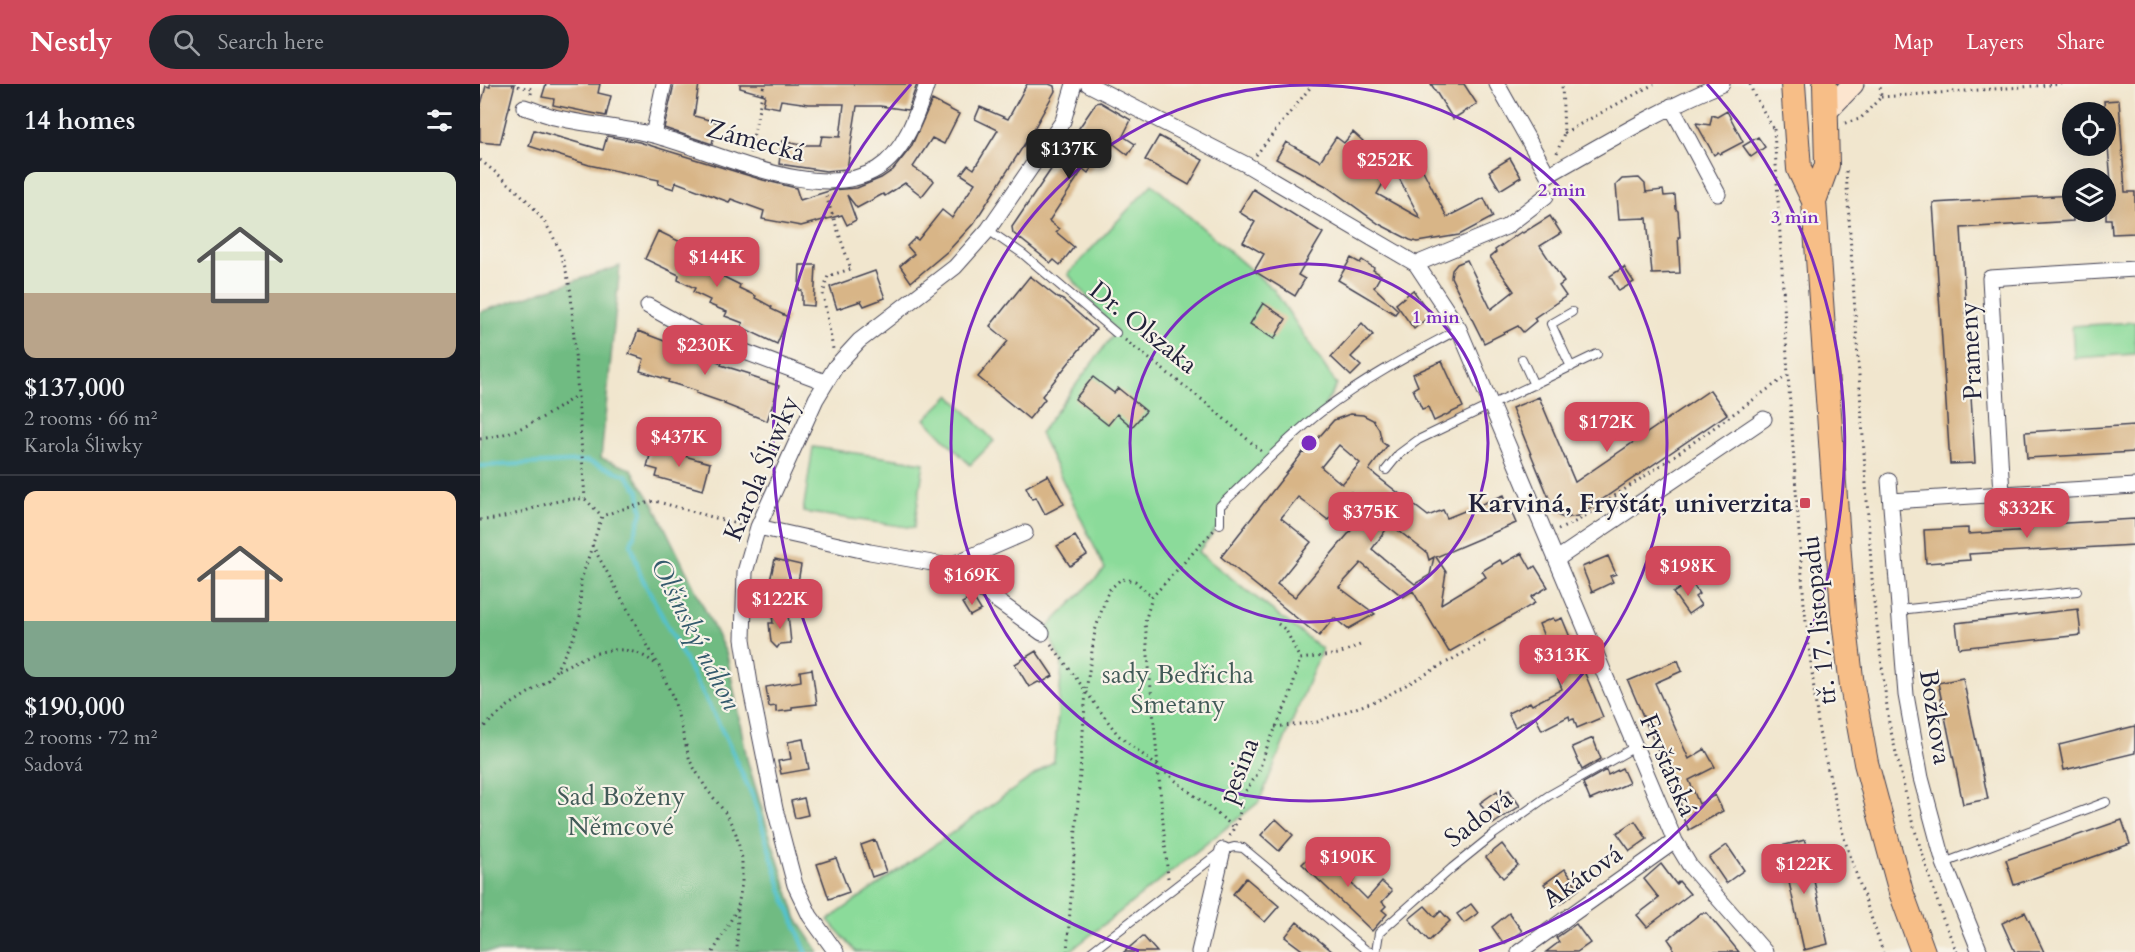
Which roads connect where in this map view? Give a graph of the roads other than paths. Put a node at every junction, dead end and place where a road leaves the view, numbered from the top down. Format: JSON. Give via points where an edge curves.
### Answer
{"nodes":[{"id":1,"x":664,"y":84,"type":"edge"},
{"id":2,"x":927,"y":84,"type":"edge"},
{"id":3,"x":1074,"y":84,"type":"edge"},
{"id":4,"x":1088,"y":84,"type":"edge"},
{"id":5,"x":1497,"y":84,"type":"edge"},
{"id":6,"x":1722,"y":84,"type":"edge"},
{"id":7,"x":1793,"y":84,"type":"edge"},
{"id":8,"x":1825,"y":84,"type":"edge"},
{"id":9,"x":1853,"y":84,"type":"edge"},
{"id":10,"x":1671,"y":106,"type":"junction"},
{"id":11,"x":524,"y":108,"type":"dead end"},
{"id":12,"x":1827,"y":111,"type":"junction"},
{"id":13,"x":653,"y":135,"type":"junction"},
{"id":14,"x":1718,"y":194,"type":"dead end"},
{"id":15,"x":1546,"y":196,"type":"dead end"},
{"id":16,"x":1814,"y":201,"type":"junction"},
{"id":17,"x":988,"y":230,"type":"junction"},
{"id":18,"x":1416,"y":264,"type":"junction"},
{"id":19,"x":2135,"y":269,"type":"edge"},
{"id":20,"x":648,"y":306,"type":"dead end"},
{"id":21,"x":1572,"y":312,"type":"dead end"},
{"id":22,"x":1460,"y":329,"type":"junction"},
{"id":23,"x":1116,"y":333,"type":"road end"},
{"id":24,"x":1597,"y":354,"type":"dead end"},
{"id":25,"x":1522,"y":360,"type":"dead end"},
{"id":26,"x":1571,"y":367,"type":"junction"},
{"id":27,"x":825,"y":382,"type":"junction"},
{"id":28,"x":1534,"y":385,"type":"junction"},
{"id":29,"x":1493,"y":406,"type":"junction"},
{"id":30,"x":1764,"y":419,"type":"dead end"},
{"id":31,"x":1386,"y":470,"type":"dead end"},
{"id":32,"x":1889,"y":481,"type":"dead end"},
{"id":33,"x":2135,"y":486,"type":"edge"},
{"id":34,"x":2002,"y":494,"type":"junction"},
{"id":35,"x":1891,"y":501,"type":"junction"},
{"id":36,"x":1220,"y":524,"type":"road end"},
{"id":37,"x":758,"y":528,"type":"junction"},
{"id":38,"x":1025,"y":533,"type":"dead end"},
{"id":39,"x":1557,"y":559,"type":"junction"},
{"id":40,"x":949,"y":566,"type":"junction"},
{"id":41,"x":2077,"y":591,"type":"dead end"},
{"id":42,"x":1899,"y":610,"type":"junction"},
{"id":43,"x":1042,"y":633,"type":"road end"},
{"id":44,"x":1635,"y":747,"type":"junction"},
{"id":45,"x":2106,"y":802,"type":"dead end"},
{"id":46,"x":1675,"y":841,"type":"junction"},
{"id":47,"x":1223,"y":850,"type":"junction"},
{"id":48,"x":1944,"y":863,"type":"junction"},
{"id":49,"x":836,"y":952,"type":"edge"},
{"id":50,"x":1091,"y":952,"type":"edge"},
{"id":51,"x":1199,"y":952,"type":"edge"},
{"id":52,"x":1371,"y":952,"type":"edge"},
{"id":53,"x":1376,"y":952,"type":"edge"},
{"id":54,"x":1519,"y":952,"type":"edge"},
{"id":55,"x":1765,"y":952,"type":"edge"},
{"id":56,"x":1923,"y":952,"type":"edge"},
{"id":57,"x":1980,"y":952,"type":"edge"}],
"edges":[{"from":1,"to":13,"type":"street"},
{"from":2,"to":13,"type":"street","name":"Zámecká","via":[[899,148],[878,169],[844,182],[794,178]]},
{"from":3,"to":17,"type":"street","name":"Karola Śliwky","via":[[1063,121]]},
{"from":4,"to":18,"type":"street","name":"Fryštátská","via":[[1247,165]]},
{"from":5,"to":10,"type":"street","via":[[1548,175]]},
{"from":6,"to":10,"type":"street"},
{"from":7,"to":16,"type":"main road","name":"tř. 17. listopadu","via":[[1799,169]]},
{"from":8,"to":12,"type":"main road","name":"tř. 17. listopadu"},
{"from":9,"to":12,"type":"main road"},
{"from":10,"to":14,"type":"street"},
{"from":11,"to":13,"type":"street","name":"Zámecká"},
{"from":12,"to":16,"type":"main road","name":"tř. 17. listopadu","via":[[1827,165]]},
{"from":15,"to":18,"type":"street","via":[[1506,227]]},
{"from":16,"to":56,"type":"main road","name":"tř. 17. listopadu","via":[[1843,611],[1852,686],[1866,763],[1901,892]]},
{"from":17,"to":23,"type":"lane","name":"Dr. Olszaka","via":[[1023,254]]},
{"from":17,"to":27,"type":"street","name":"Karola Śliwky","via":[[955,267],[859,341]]},
{"from":18,"to":22,"type":"street","name":"Fryštátská"},
{"from":19,"to":34,"type":"street","name":"Prameny","via":[[1990,278]]},
{"from":20,"to":27,"type":"street","via":[[700,335]]},
{"from":21,"to":26,"type":"lane","via":[[1551,324]]},
{"from":22,"to":29,"type":"street","name":"Fryštátská"},
{"from":22,"to":36,"type":"lane","via":[[1404,358],[1320,413],[1220,506]]},
{"from":24,"to":26,"type":"lane"},
{"from":25,"to":28,"type":"lane"},
{"from":26,"to":28,"type":"lane"},
{"from":27,"to":37,"type":"street","name":"Karola Śliwky"},
{"from":28,"to":29,"type":"lane"},
{"from":29,"to":31,"type":"lane","via":[[1419,440],[1399,454]]},
{"from":29,"to":39,"type":"street","name":"Fryštátská"},
{"from":30,"to":39,"type":"street"},
{"from":32,"to":35,"type":"street","name":"Božkova"},
{"from":33,"to":34,"type":"street"},
{"from":34,"to":35,"type":"street"},
{"from":35,"to":42,"type":"street","name":"Božkova"},
{"from":37,"to":40,"type":"street"},
{"from":37,"to":49,"type":"street","name":"Karola Śliwky","via":[[745,572],[743,639],[751,690],[795,885],[810,916]]},
{"from":38,"to":40,"type":"street"},
{"from":39,"to":44,"type":"street","name":"Fryštátská"},
{"from":40,"to":43,"type":"street"},
{"from":41,"to":42,"type":"lane"},
{"from":42,"to":48,"type":"street","name":"Božkova","via":[[1908,705],[1921,778]]},
{"from":44,"to":46,"type":"street","name":"Fryštátská"},
{"from":44,"to":53,"type":"lane","name":"Sadová","via":[[1548,796],[1494,834],[1379,933]]},
{"from":45,"to":48,"type":"lane"},
{"from":46,"to":54,"type":"street","name":"Akátová"},
{"from":46,"to":55,"type":"street","name":"Fryštátská","via":[[1690,866]]},
{"from":47,"to":50,"type":"lane"},
{"from":47,"to":51,"type":"street"},
{"from":47,"to":52,"type":"lane","via":[[1243,848]]},
{"from":48,"to":57,"type":"street","name":"Božkova"}]}
